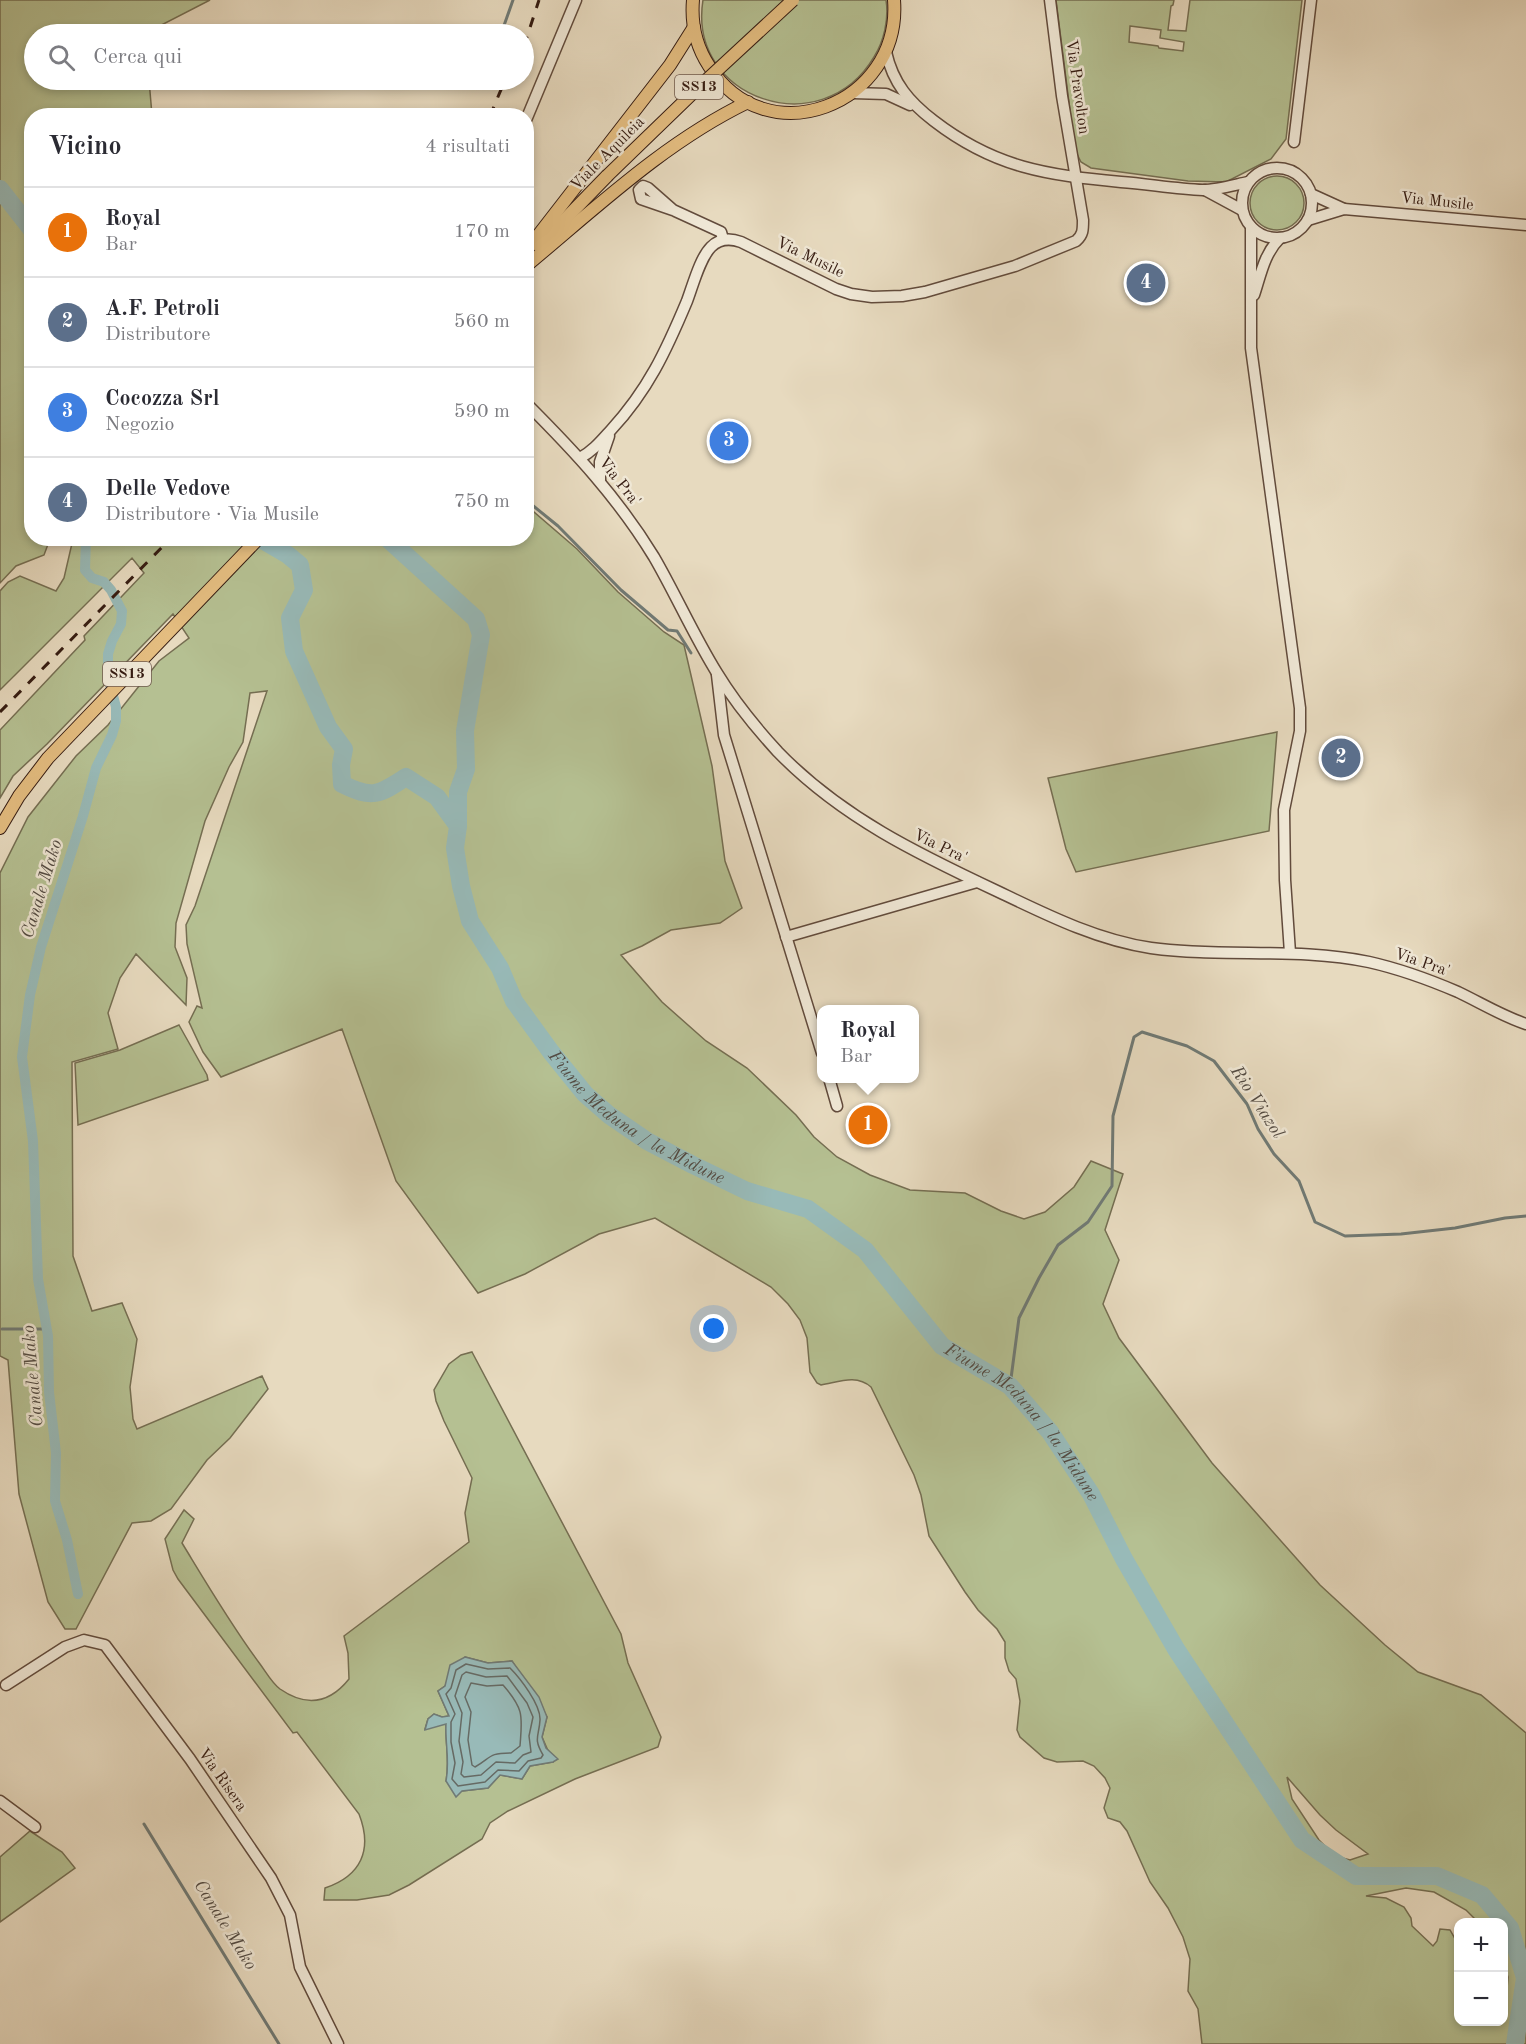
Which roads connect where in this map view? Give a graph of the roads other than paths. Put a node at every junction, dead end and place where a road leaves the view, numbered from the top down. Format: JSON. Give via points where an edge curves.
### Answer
{"nodes":[{"id":1,"x":576,"y":0,"type":"edge"},
{"id":2,"x":693,"y":0,"type":"edge"},
{"id":3,"x":793,"y":0,"type":"edge"},
{"id":4,"x":894,"y":0,"type":"edge"},
{"id":5,"x":1050,"y":0,"type":"edge"},
{"id":6,"x":1311,"y":0,"type":"edge"},
{"id":7,"x":694,"y":27,"type":"junction"},
{"id":8,"x":886,"y":52,"type":"junction"},
{"id":9,"x":853,"y":93,"type":"junction"},
{"id":10,"x":748,"y":102,"type":"junction"},
{"id":11,"x":531,"y":108,"type":"edge"},
{"id":12,"x":918,"y":108,"type":"junction"},
{"id":13,"x":1294,"y":142,"type":"dead end"},
{"id":14,"x":1074,"y":177,"type":"junction"},
{"id":15,"x":1248,"y":182,"type":"junction"},
{"id":16,"x":1205,"y":190,"type":"junction"},
{"id":17,"x":1311,"y":194,"type":"junction"},
{"id":18,"x":1344,"y":209,"type":"junction"},
{"id":19,"x":673,"y":210,"type":"dead end"},
{"id":20,"x":1242,"y":210,"type":"junction"},
{"id":21,"x":1308,"y":220,"type":"junction"},
{"id":22,"x":1526,"y":225,"type":"edge"},
{"id":23,"x":1251,"y":227,"type":"junction"},
{"id":24,"x":1280,"y":238,"type":"junction"},
{"id":25,"x":723,"y":239,"type":"junction"},
{"id":26,"x":534,"y":240,"type":"edge"},
{"id":27,"x":534,"y":251,"type":"edge"},
{"id":28,"x":534,"y":259,"type":"edge"},
{"id":29,"x":1252,"y":300,"type":"junction"},
{"id":30,"x":534,"y":412,"type":"edge"},
{"id":31,"x":617,"y":423,"type":"junction"},
{"id":32,"x":580,"y":458,"type":"junction"},
{"id":33,"x":600,"y":480,"type":"junction"},
{"id":34,"x":251,"y":546,"type":"edge"},
{"id":35,"x":717,"y":673,"type":"junction"},
{"id":36,"x":2,"y":822,"type":"edge"},
{"id":37,"x":977,"y":882,"type":"junction"},
{"id":38,"x":786,"y":937,"type":"junction"},
{"id":39,"x":1290,"y":952,"type":"junction"},
{"id":40,"x":1526,"y":1024,"type":"edge"},
{"id":41,"x":817,"y":1037,"type":"edge"},
{"id":42,"x":830,"y":1083,"type":"edge"},
{"id":43,"x":837,"y":1106,"type":"dead end"},
{"id":44,"x":2,"y":1687,"type":"edge"},
{"id":45,"x":0,"y":1801,"type":"edge"},
{"id":46,"x":34,"y":1827,"type":"dead end"},
{"id":47,"x":338,"y":2044,"type":"edge"}],
"edges":[{"from":1,"to":11,"type":"street"},
{"from":2,"to":7,"type":"main road"},
{"from":3,"to":27,"type":"main road","name":"Viale Aquileia","number":"SS13","bridge":true},
{"from":4,"to":8,"type":"main road","via":[[893,27]]},
{"from":5,"to":14,"type":"street","name":"Via Pravolton"},
{"from":6,"to":13,"type":"street"},
{"from":7,"to":10,"type":"main road","via":[[700,50],[712,71]]},
{"from":7,"to":26,"type":"main road","via":[[670,65]]},
{"from":8,"to":9,"type":"main road","via":[[872,75]]},
{"from":8,"to":12,"type":"street","via":[[894,79]]},
{"from":9,"to":10,"type":"main road","via":[[829,106],[802,112],[774,111]]},
{"from":9,"to":12,"type":"street","via":[[886,94]]},
{"from":10,"to":28,"type":"main road","via":[[687,138],[622,184]]},
{"from":12,"to":14,"type":"street","via":[[984,154],[1040,172]]},
{"from":14,"to":16,"type":"street"},
{"from":14,"to":25,"type":"street","name":"Via Musile","via":[[1083,230],[1076,241],[964,282],[902,296],[851,294],[741,242]]},
{"from":15,"to":16,"type":"street"},
{"from":15,"to":17,"type":"street","via":[[1261,171],[1282,168],[1299,176]]},
{"from":15,"to":20,"type":"street"},
{"from":16,"to":20,"type":"street"},
{"from":17,"to":18,"type":"street"},
{"from":17,"to":21,"type":"street"},
{"from":18,"to":21,"type":"street"},
{"from":18,"to":22,"type":"street","name":"Via Musile"},
{"from":19,"to":25,"type":"street","name":"Via Musile","via":[[721,232]]},
{"from":20,"to":23,"type":"street"},
{"from":21,"to":24,"type":"street","via":[[1294,234]]},
{"from":23,"to":24,"type":"street","via":[[1264,236]]},
{"from":23,"to":29,"type":"street"},
{"from":24,"to":29,"type":"street","via":[[1265,258]]},
{"from":25,"to":31,"type":"street","via":[[706,254],[656,370]]},
{"from":29,"to":39,"type":"street","via":[[1252,362],[1300,708],[1300,731],[1284,810]]},
{"from":30,"to":32,"type":"street","name":"Via Pra'"},
{"from":31,"to":32,"type":"street","via":[[594,449]]},
{"from":31,"to":33,"type":"street","via":[[600,462]]},
{"from":32,"to":33,"type":"street","name":"Via Pra'"},
{"from":33,"to":35,"type":"street","name":"Via Pra'","via":[[654,557]]},
{"from":34,"to":36,"type":"main road","number":"SS13","via":[[48,758]]},
{"from":35,"to":37,"type":"street","name":"Via Pra'","via":[[756,727],[826,796],[901,845]]},
{"from":35,"to":38,"type":"street","via":[[724,735]]},
{"from":37,"to":38,"type":"street"},
{"from":37,"to":39,"type":"street","name":"Via Pra'","via":[[1081,929],[1148,947]]},
{"from":38,"to":41,"type":"street"},
{"from":39,"to":40,"type":"street","name":"Via Pra'","via":[[1337,956],[1416,975]]},
{"from":42,"to":43,"type":"street"},
{"from":44,"to":47,"type":"street","name":"Via Risera","via":[[66,1647],[84,1640],[105,1645],[190,1759],[271,1878],[290,1915],[300,1967]]},
{"from":45,"to":46,"type":"street"}]}
